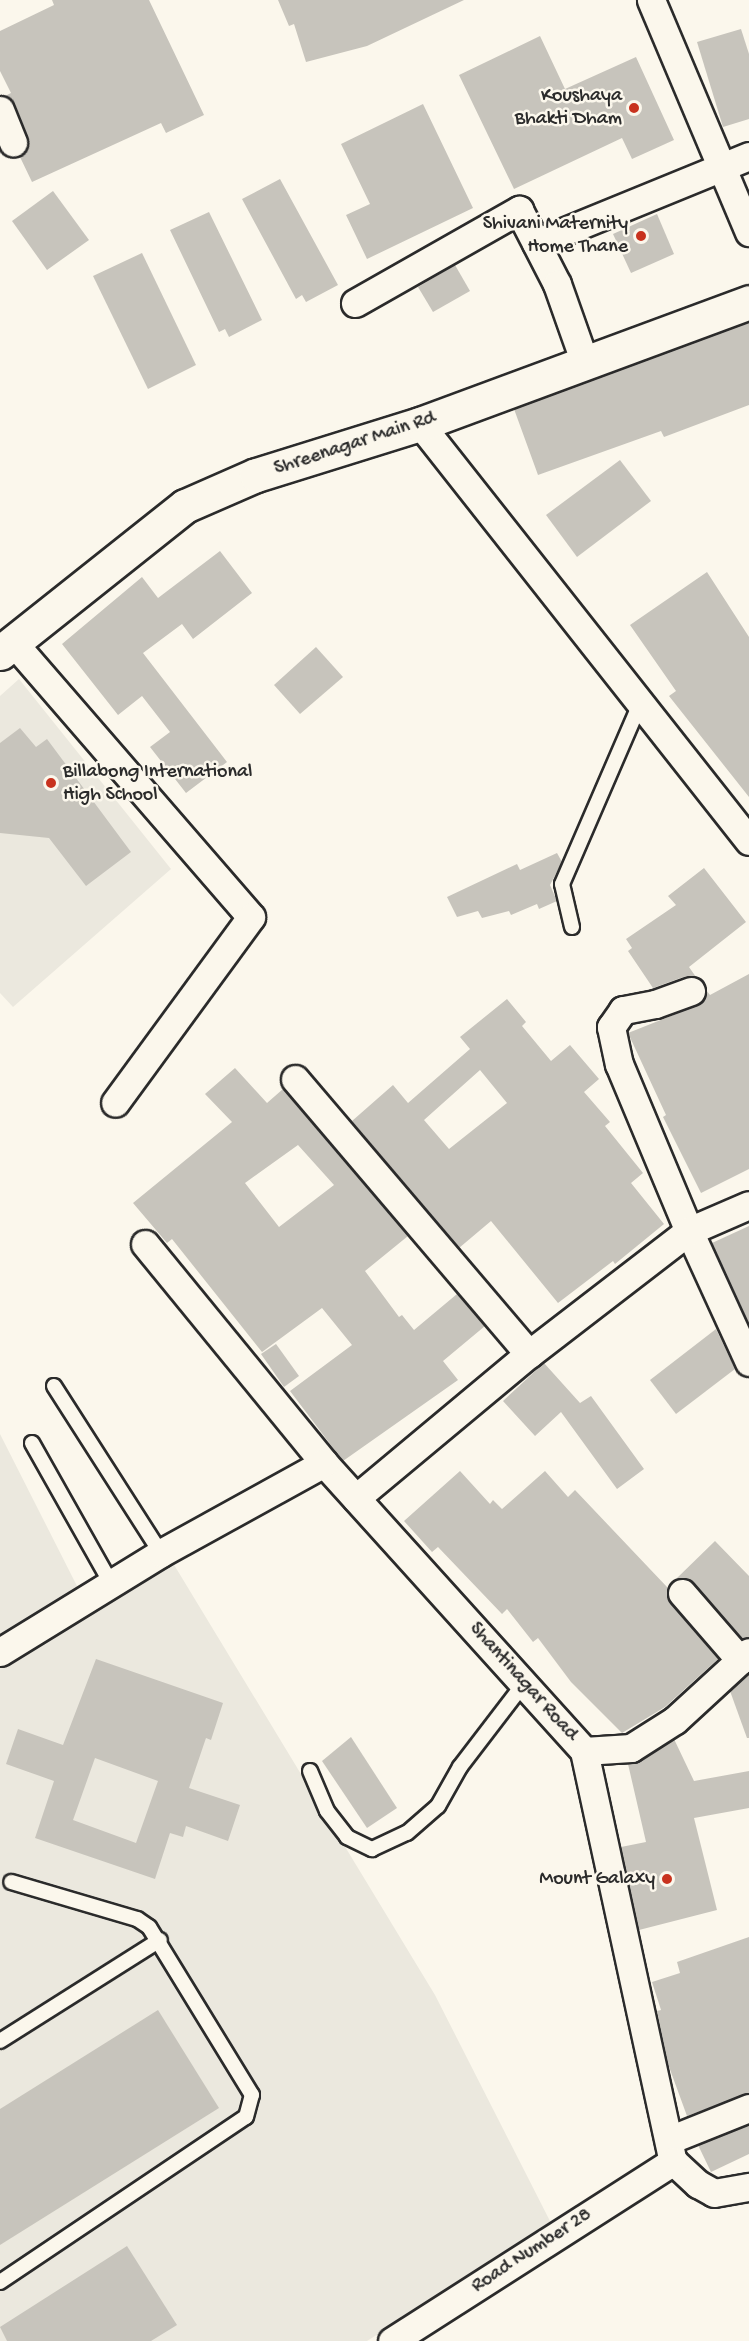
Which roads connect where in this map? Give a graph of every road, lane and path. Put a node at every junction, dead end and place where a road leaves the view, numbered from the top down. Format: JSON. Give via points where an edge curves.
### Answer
{"nodes":[{"id":1,"x":651,"y":0,"type":"edge"},
{"id":2,"x":0,"y":110,"type":"edge"},
{"id":3,"x":13,"y":143,"type":"dead end"},
{"id":4,"x":749,"y":156,"type":"edge"},
{"id":5,"x":721,"y":166,"type":"junction"},
{"id":6,"x":749,"y":232,"type":"edge"},
{"id":7,"x":536,"y":243,"type":"junction"},
{"id":8,"x":749,"y":302,"type":"edge"},
{"id":9,"x":355,"y":303,"type":"dead end"},
{"id":10,"x":585,"y":363,"type":"junction"},
{"id":11,"x":420,"y":424,"type":"junction"},
{"id":12,"x":6,"y":647,"type":"edge"},
{"id":13,"x":639,"y":706,"type":"junction"},
{"id":14,"x":749,"y":841,"type":"edge"},
{"id":15,"x":572,"y":927,"type":"dead end"},
{"id":16,"x":691,"y":991,"type":"dead end"},
{"id":17,"x":295,"y":1079,"type":"dead end"},
{"id":18,"x":115,"y":1103,"type":"dead end"},
{"id":19,"x":749,"y":1205,"type":"edge"},
{"id":20,"x":689,"y":1231,"type":"junction"},
{"id":21,"x":145,"y":1244,"type":"dead end"},
{"id":22,"x":529,"y":1354,"type":"junction"},
{"id":23,"x":749,"y":1362,"type":"edge"},
{"id":24,"x":54,"y":1386,"type":"dead end"},
{"id":25,"x":32,"y":1443,"type":"dead end"},
{"id":26,"x":324,"y":1463,"type":"junction"},
{"id":27,"x":356,"y":1498,"type":"junction"},
{"id":28,"x":160,"y":1553,"type":"junction"},
{"id":29,"x":112,"y":1585,"type":"junction"},
{"id":30,"x":682,"y":1593,"type":"dead end"},
{"id":31,"x":0,"y":1653,"type":"edge"},
{"id":32,"x":745,"y":1656,"type":"edge"},
{"id":33,"x":525,"y":1682,"type":"junction"},
{"id":34,"x":584,"y":1751,"type":"junction"},
{"id":35,"x":310,"y":1770,"type":"dead end"},
{"id":36,"x":11,"y":1882,"type":"dead end"},
{"id":37,"x":160,"y":1940,"type":"junction"},
{"id":38,"x":0,"y":2041,"type":"edge"},
{"id":39,"x":749,"y":2108,"type":"edge"},
{"id":40,"x":671,"y":2150,"type":"junction"},
{"id":41,"x":749,"y":2187,"type":"edge"},
{"id":42,"x":0,"y":2282,"type":"edge"},
{"id":43,"x":392,"y":2341,"type":"edge"}],
"edges":[{"from":1,"to":5,"type":"street"},
{"from":2,"to":3,"type":"street"},
{"from":4,"to":5,"type":"street"},
{"from":5,"to":6,"type":"street"},
{"from":5,"to":7,"type":"street"},
{"from":7,"to":9,"type":"street","via":[[519,210]]},
{"from":7,"to":10,"type":"street","via":[[557,284]]},
{"from":8,"to":10,"type":"street","name":"Shreenagar Main Rd"},
{"from":10,"to":11,"type":"street","name":"Shreenagar Main Rd"},
{"from":11,"to":12,"type":"street","name":"Shreenagar Main Rd","via":[[256,475],[185,506]]},
{"from":11,"to":13,"type":"street"},
{"from":12,"to":18,"type":"street","via":[[251,917]]},
{"from":13,"to":14,"type":"street"},
{"from":13,"to":15,"type":"lane","via":[[562,884]]},
{"from":16,"to":20,"type":"street","via":[[623,1010],[611,1027],[619,1064]]},
{"from":17,"to":22,"type":"street"},
{"from":19,"to":20,"type":"street"},
{"from":20,"to":22,"type":"street"},
{"from":20,"to":23,"type":"street"},
{"from":21,"to":26,"type":"street","name":"Shantinagar Road"},
{"from":22,"to":27,"type":"street"},
{"from":24,"to":28,"type":"lane"},
{"from":25,"to":29,"type":"lane"},
{"from":26,"to":27,"type":"street","name":"Shantinagar Road"},
{"from":26,"to":28,"type":"street"},
{"from":27,"to":33,"type":"street","name":"Shantinagar Road"},
{"from":28,"to":29,"type":"street"},
{"from":29,"to":31,"type":"street"},
{"from":30,"to":32,"type":"street"},
{"from":32,"to":34,"type":"street","via":[[675,1720],[631,1748]]},
{"from":33,"to":34,"type":"street","name":"Shantinagar Road"},
{"from":33,"to":35,"type":"lane","via":[[460,1767],[438,1806],[407,1833],[372,1849],[346,1837],[327,1811]]},
{"from":34,"to":40,"type":"street","name":"Shantinagar Road"},
{"from":36,"to":37,"type":"lane","via":[[137,1918]]},
{"from":37,"to":38,"type":"lane"},
{"from":37,"to":42,"type":"lane","via":[[252,2095],[252,2107],[246,2117]]},
{"from":39,"to":40,"type":"street","name":"Road Number 28"},
{"from":40,"to":41,"type":"street","via":[[698,2184],[714,2193]]},
{"from":40,"to":43,"type":"street","name":"Road Number 28"}]}
